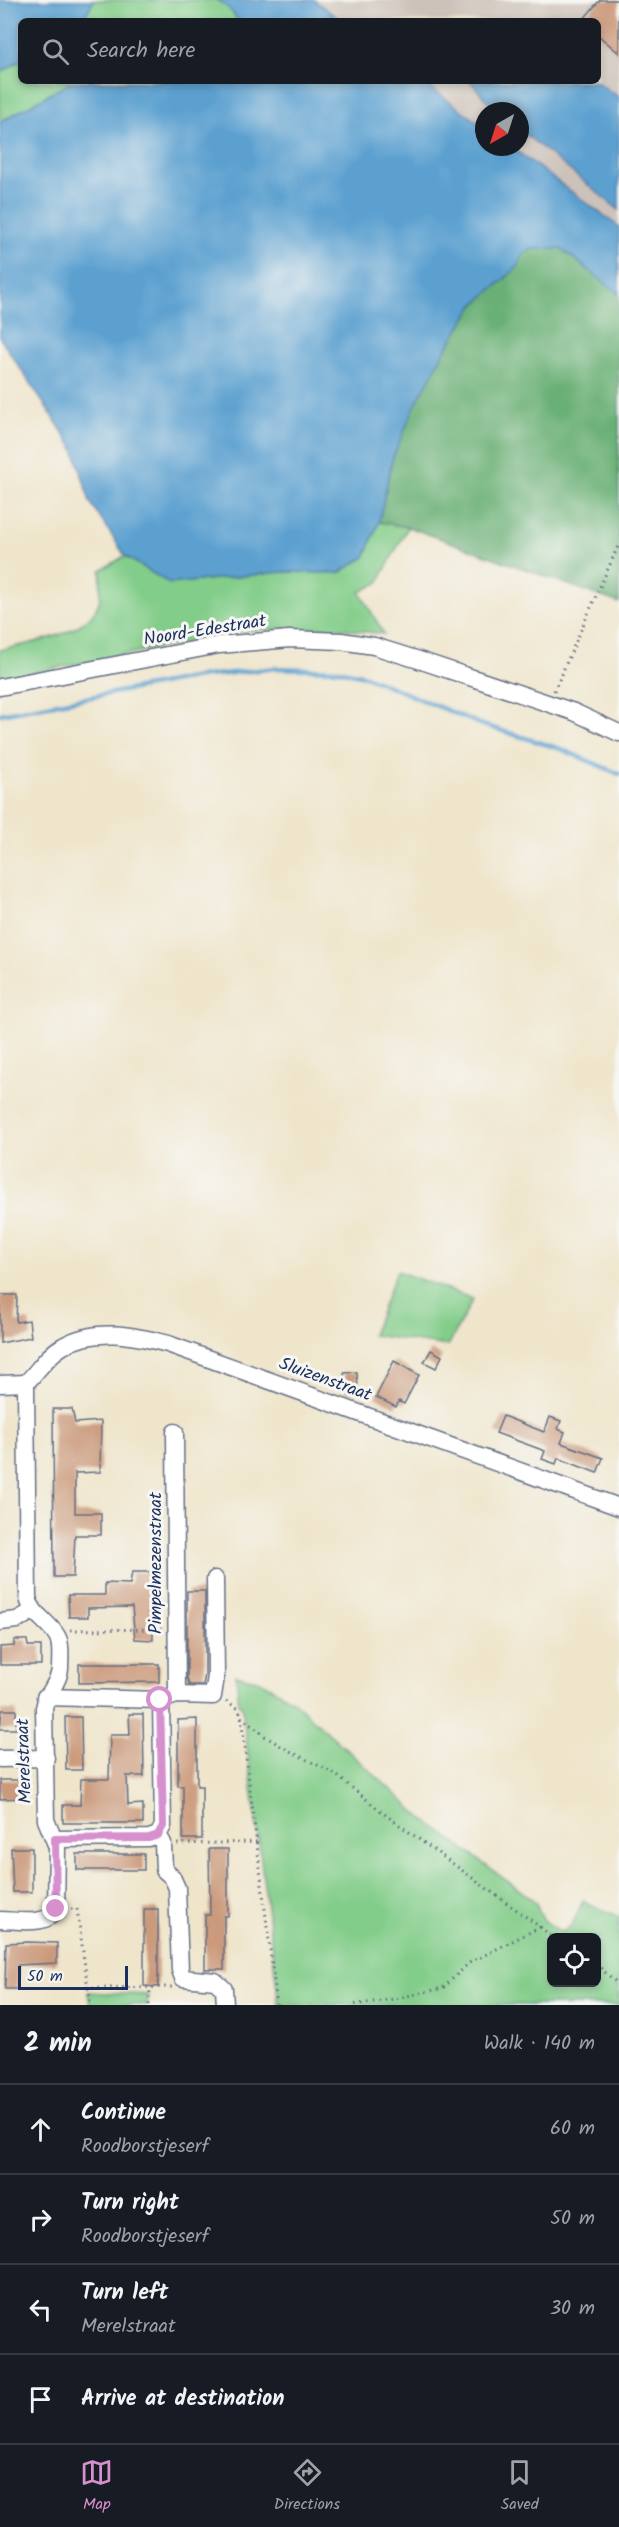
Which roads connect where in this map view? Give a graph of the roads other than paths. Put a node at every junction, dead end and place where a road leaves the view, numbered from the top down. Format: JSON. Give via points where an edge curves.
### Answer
{"nodes":[{"id":1,"x":0,"y":687,"type":"edge"},
{"id":2,"x":619,"y":733,"type":"edge"},
{"id":3,"x":26,"y":1383,"type":"junction"},
{"id":4,"x":0,"y":1384,"type":"edge"},
{"id":5,"x":175,"y":1432,"type":"dead end"},
{"id":6,"x":619,"y":1507,"type":"edge"},
{"id":7,"x":215,"y":1579,"type":"dead end"},
{"id":8,"x":33,"y":1611,"type":"junction"},
{"id":9,"x":0,"y":1622,"type":"edge"},
{"id":10,"x":45,"y":1697,"type":"junction"},
{"id":11,"x":169,"y":1697,"type":"junction"},
{"id":12,"x":46,"y":1758,"type":"junction"},
{"id":13,"x":0,"y":1759,"type":"edge"},
{"id":14,"x":55,"y":1839,"type":"junction"},
{"id":15,"x":160,"y":1839,"type":"junction"},
{"id":16,"x":0,"y":1920,"type":"edge"},
{"id":17,"x":225,"y":2005,"type":"edge"}],
"edges":[{"from":1,"to":2,"type":"street","name":"Noord-Edestraat","via":[[219,645],[319,639],[374,645],[549,704]]},
{"from":3,"to":4,"type":"street"},
{"from":3,"to":6,"type":"street","name":"Sluizenstraat","via":[[62,1346],[121,1334],[142,1337]]},
{"from":3,"to":8,"type":"street","via":[[27,1588]]},
{"from":5,"to":11,"type":"street","name":"Pimpelmezenstraat","via":[[176,1629]]},
{"from":7,"to":11,"type":"street","via":[[213,1695]]},
{"from":8,"to":9,"type":"street","via":[[16,1620]]},
{"from":8,"to":10,"type":"street","name":"Merelstraat","via":[[55,1634],[59,1645],[60,1670]]},
{"from":10,"to":11,"type":"street"},
{"from":10,"to":12,"type":"street","name":"Merelstraat"},
{"from":11,"to":15,"type":"street","name":"Pimpelmezenstraat"},
{"from":12,"to":13,"type":"street"},
{"from":12,"to":14,"type":"street","name":"Merelstraat","via":[[46,1820]]},
{"from":14,"to":15,"type":"street"},
{"from":14,"to":16,"type":"street","name":"Merelstraat","via":[[56,1909],[52,1916],[44,1920]]},
{"from":15,"to":17,"type":"street","name":"Pimpelmezenstraat","via":[[164,1870],[177,1888],[183,1978],[215,1981],[224,1989]]}]}
